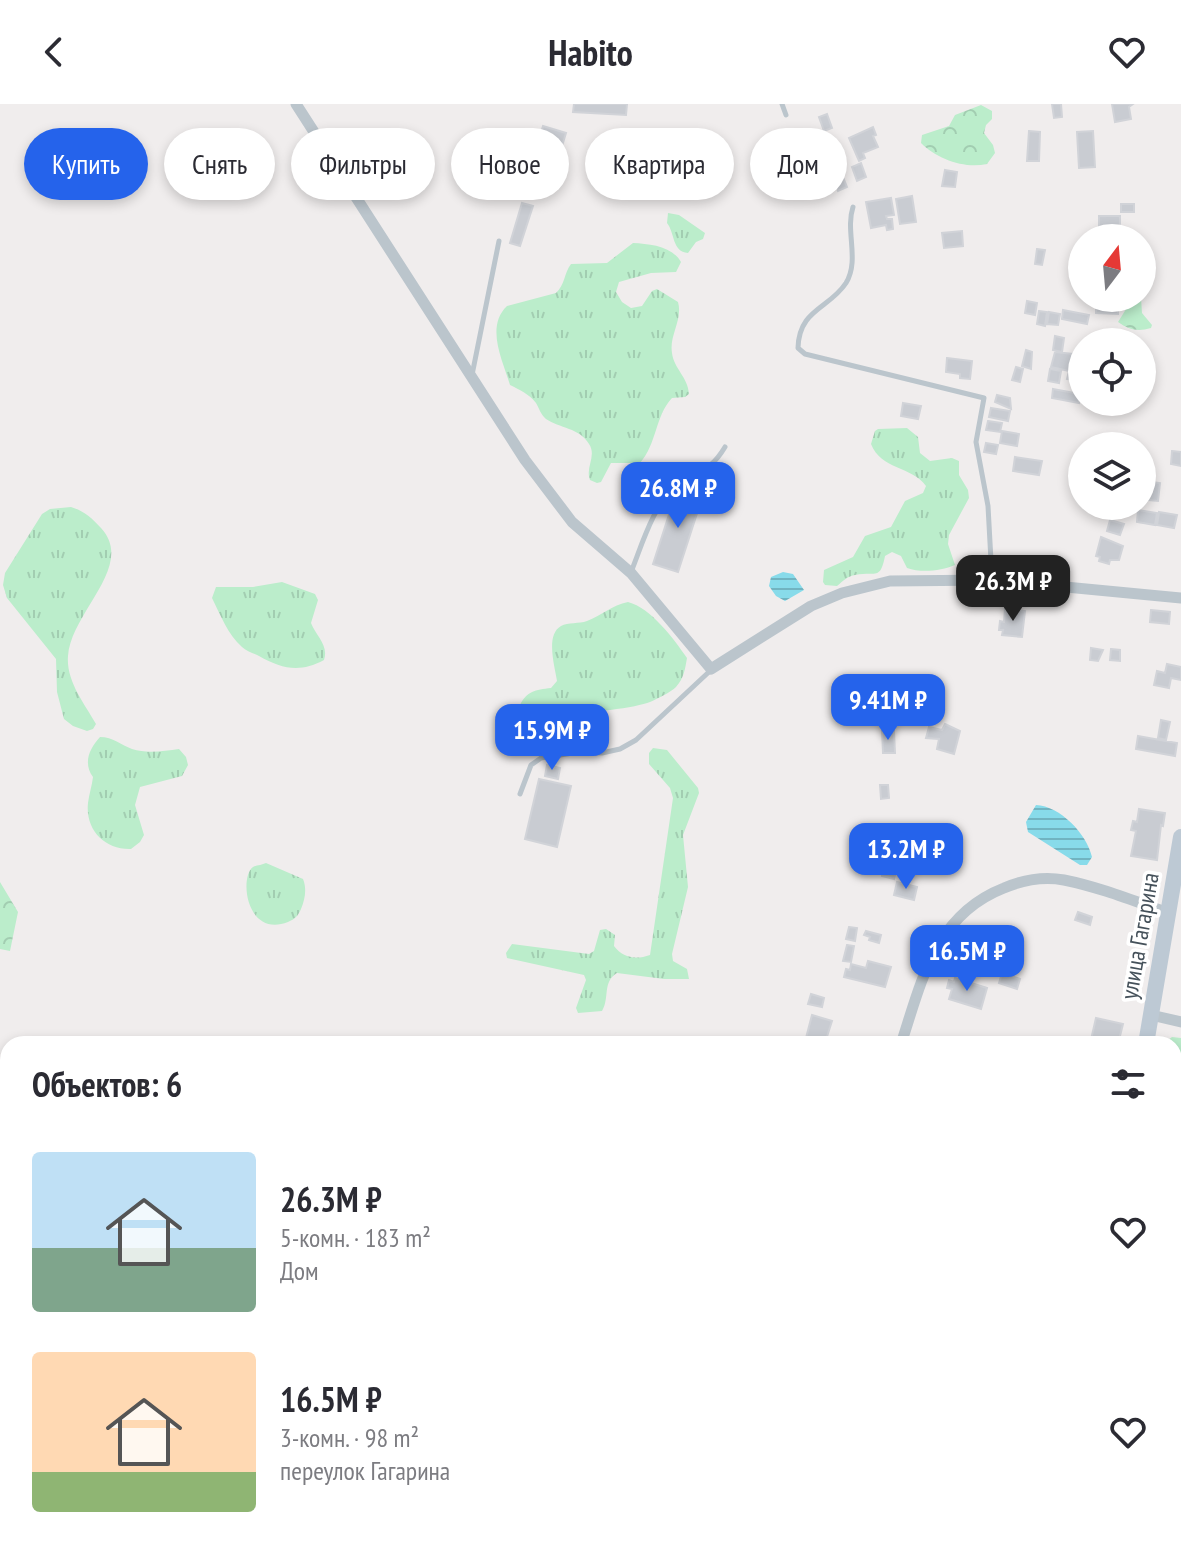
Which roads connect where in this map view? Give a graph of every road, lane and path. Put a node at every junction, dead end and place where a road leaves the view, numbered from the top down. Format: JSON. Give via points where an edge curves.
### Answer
{"nodes":[{"id":1,"x":296,"y":104,"type":"edge"},
{"id":2,"x":782,"y":104,"type":"edge"},
{"id":3,"x":786,"y":115,"type":"dead end"},
{"id":4,"x":853,"y":207,"type":"dead end"},
{"id":5,"x":499,"y":241,"type":"dead end"},
{"id":6,"x":472,"y":376,"type":"junction"},
{"id":7,"x":725,"y":447,"type":"dead end"},
{"id":8,"x":631,"y":573,"type":"junction"},
{"id":9,"x":992,"y":580,"type":"junction"},
{"id":10,"x":1181,"y":598,"type":"edge"},
{"id":11,"x":711,"y":669,"type":"junction"},
{"id":12,"x":520,"y":794,"type":"dead end"},
{"id":13,"x":1181,"y":837,"type":"edge"},
{"id":14,"x":1168,"y":913,"type":"junction"},
{"id":15,"x":1151,"y":1015,"type":"junction"},
{"id":16,"x":1181,"y":1022,"type":"edge"},
{"id":17,"x":904,"y":1036,"type":"edge"},
{"id":18,"x":1147,"y":1036,"type":"edge"}],
"edges":[{"from":1,"to":6,"type":"street"},
{"from":2,"to":3,"type":"lane"},
{"from":4,"to":9,"type":"lane","via":[[846,283],[806,319],[798,339],[801,352],[984,398],[976,442],[988,506]]},
{"from":5,"to":6,"type":"lane"},
{"from":6,"to":8,"type":"street","via":[[572,522]]},
{"from":7,"to":8,"type":"lane","via":[[707,470],[679,482],[660,502]]},
{"from":8,"to":11,"type":"street"},
{"from":9,"to":10,"type":"street"},
{"from":9,"to":11,"type":"street","via":[[890,581],[842,593],[811,606]]},
{"from":11,"to":12,"type":"lane","via":[[620,749],[541,758],[531,765]]},
{"from":13,"to":14,"type":"main road","name":"улица Гагарина"},
{"from":14,"to":15,"type":"main road","name":"улица Гагарина"},
{"from":14,"to":17,"type":"street","via":[[1061,879],[1032,879],[994,892],[951,923],[940,940]]},
{"from":15,"to":16,"type":"street"},
{"from":15,"to":18,"type":"main road","name":"улица Гагарина"}]}
